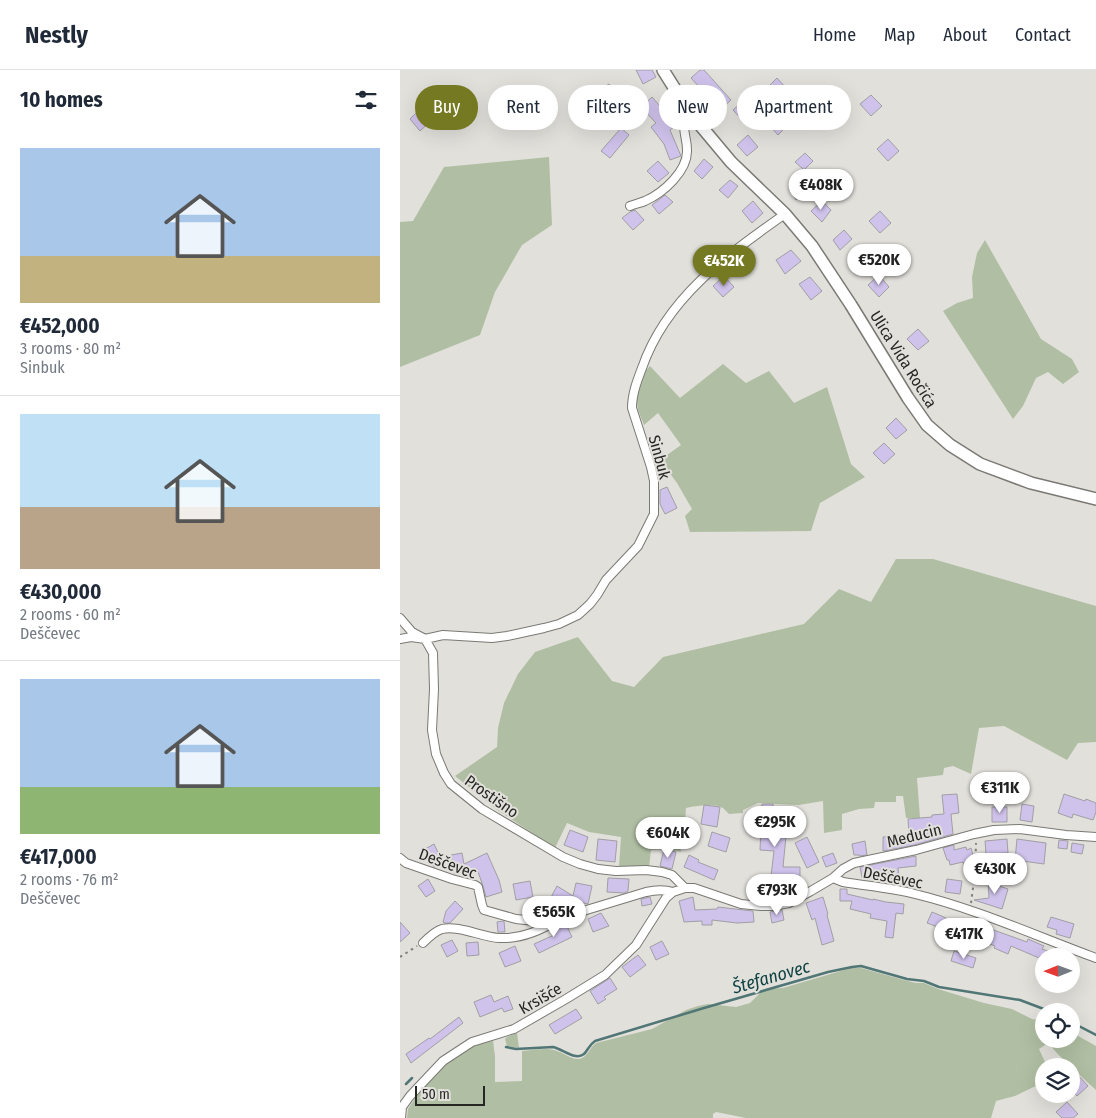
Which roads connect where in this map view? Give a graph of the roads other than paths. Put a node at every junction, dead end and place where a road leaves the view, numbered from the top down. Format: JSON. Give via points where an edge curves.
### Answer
{"nodes":[{"id":1,"x":663,"y":70,"type":"edge"},
{"id":2,"x":672,"y":85,"type":"edge"},
{"id":3,"x":685,"y":130,"type":"edge"},
{"id":4,"x":704,"y":130,"type":"edge"},
{"id":5,"x":630,"y":206,"type":"dead end"},
{"id":6,"x":785,"y":214,"type":"junction"},
{"id":7,"x":1096,"y":499,"type":"edge"},
{"id":8,"x":400,"y":618,"type":"edge"},
{"id":9,"x":400,"y":638,"type":"edge"},
{"id":10,"x":425,"y":639,"type":"junction"},
{"id":11,"x":1096,"y":837,"type":"edge"},
{"id":12,"x":400,"y":858,"type":"edge"},
{"id":13,"x":833,"y":878,"type":"junction"},
{"id":14,"x":685,"y":888,"type":"junction"},
{"id":15,"x":673,"y":892,"type":"junction"},
{"id":16,"x":560,"y":918,"type":"junction"},
{"id":17,"x":423,"y":943,"type":"road end"},
{"id":18,"x":1096,"y":958,"type":"edge"},
{"id":19,"x":401,"y":1118,"type":"edge"}],
"edges":[{"from":1,"to":2,"type":"main road","name":"Ulica Vida Ročića"},
{"from":3,"to":5,"type":"street","via":[[688,148],[683,168],[672,182],[645,201]]},
{"from":4,"to":6,"type":"main road","name":"Ulica Vida Ročića","via":[[731,162]]},
{"from":6,"to":7,"type":"main road","name":"Ulica Vida Ročića","via":[[812,246],[852,305],[927,425],[980,464],[1031,483]]},
{"from":6,"to":10,"type":"street","name":"Sinbuk","via":[[706,274],[672,312],[651,343],[632,398],[632,408],[654,481],[654,514],[638,546],[606,580],[594,599],[578,615],[544,628],[492,638],[443,635]]},
{"from":8,"to":10,"type":"street","via":[[412,632]]},
{"from":9,"to":10,"type":"street","name":"Sinbuk"},
{"from":10,"to":14,"type":"street","name":"Prostišno","via":[[433,652],[432,730],[436,754],[451,784],[482,809],[563,857],[598,869],[662,872],[672,875]]},
{"from":11,"to":13,"type":"street","name":"Meducin","via":[[1020,829],[994,830],[854,863]]},
{"from":12,"to":16,"type":"street","name":"Deščevec","via":[[446,877],[475,884],[484,910],[534,921]]},
{"from":13,"to":14,"type":"street","via":[[789,903],[773,906],[741,904]]},
{"from":13,"to":18,"type":"street","name":"Deščevec","via":[[914,894],[970,911]]},
{"from":14,"to":15,"type":"street"},
{"from":15,"to":16,"type":"street","name":"Deščevec","via":[[654,890]]},
{"from":15,"to":19,"type":"street","name":"Krsišće","via":[[636,945],[605,975],[514,1029],[472,1042],[443,1061],[410,1096],[402,1107]]},
{"from":16,"to":17,"type":"street","name":"Deščevec","via":[[537,931],[515,938],[442,929]]}]}
